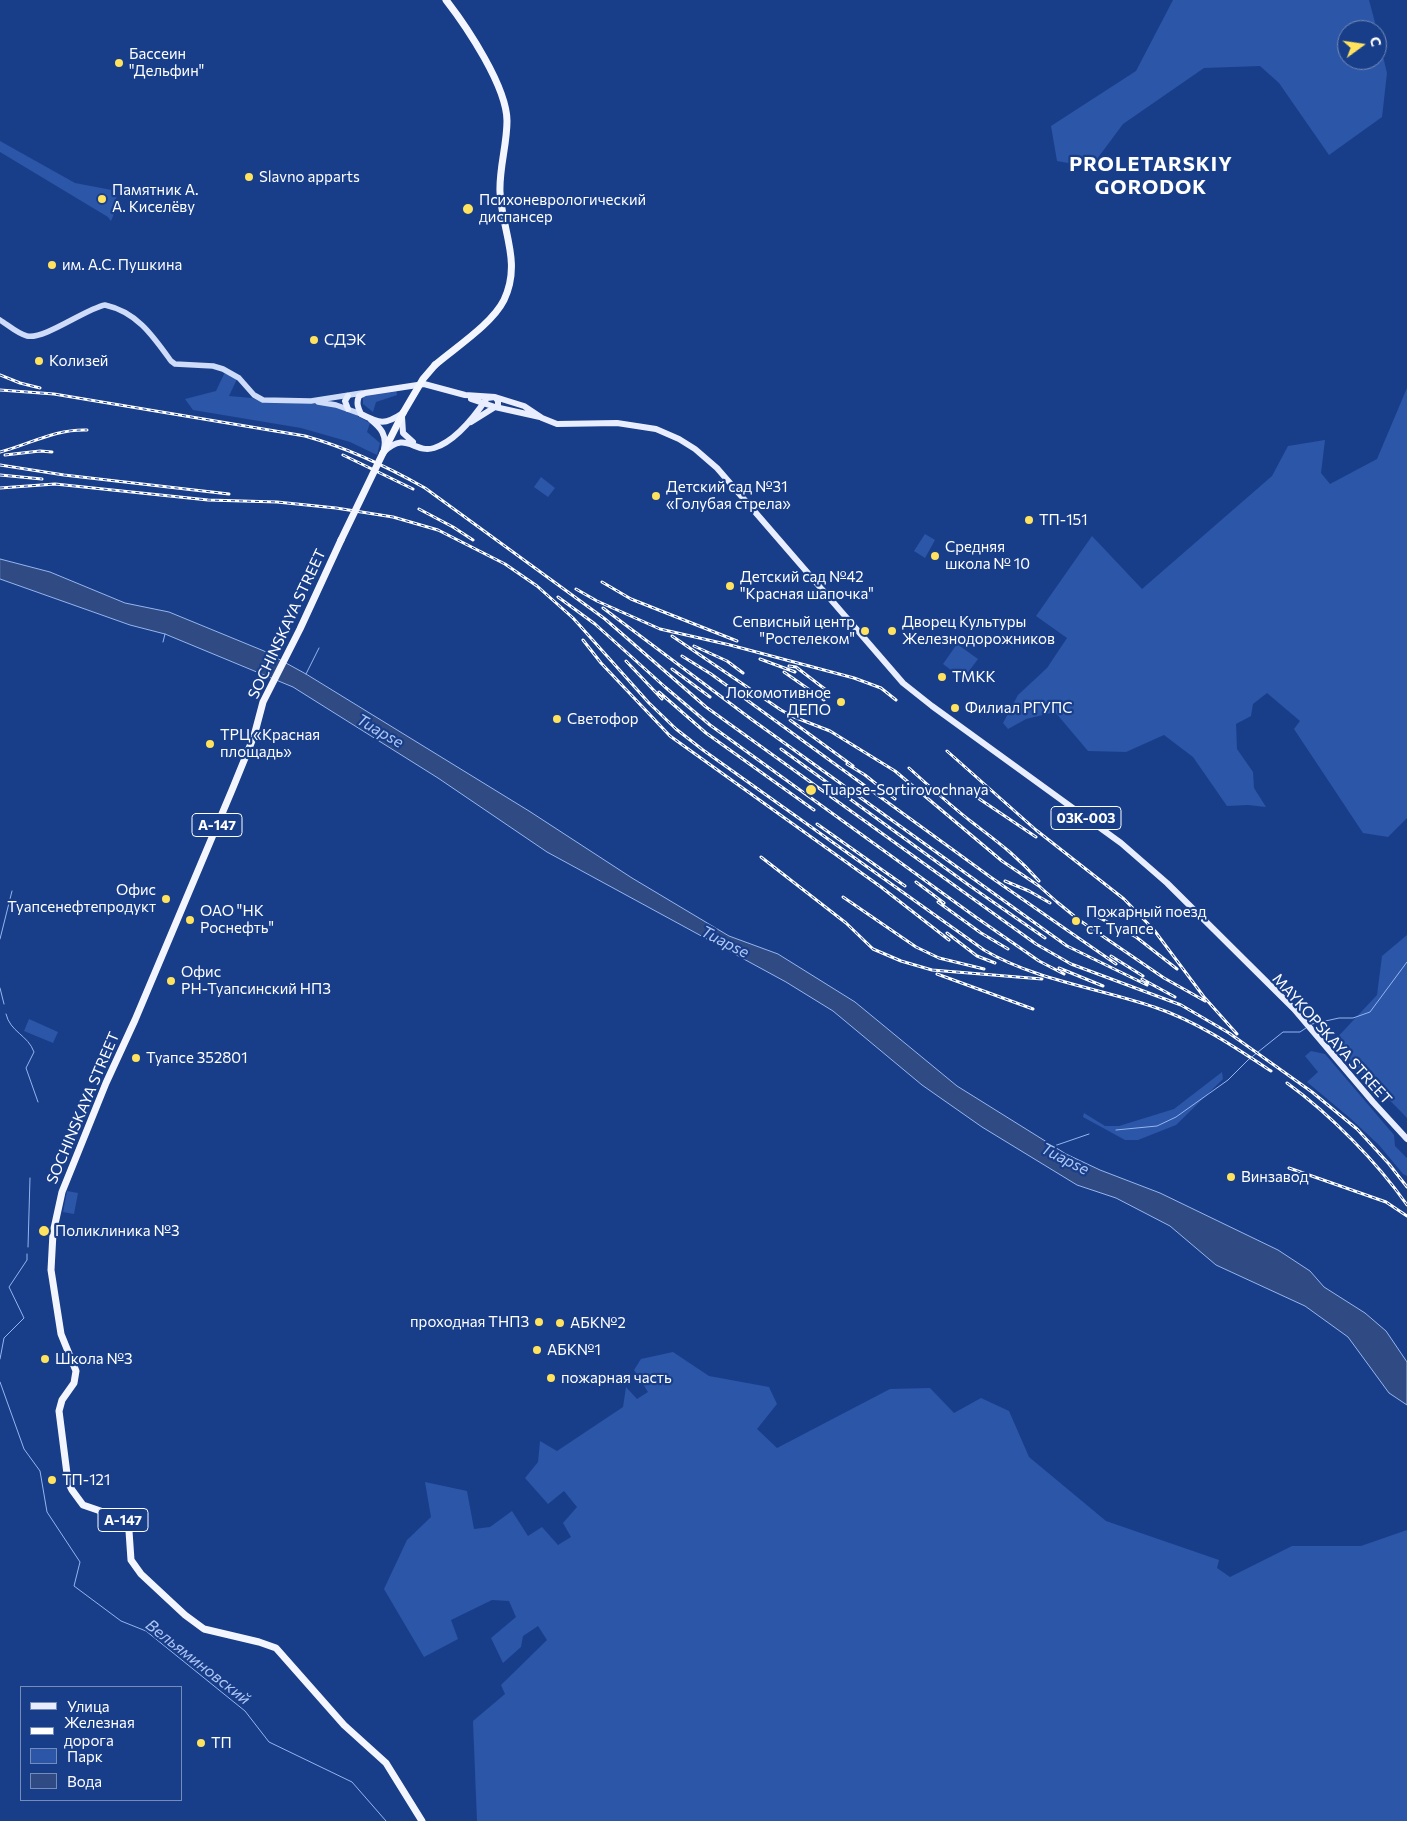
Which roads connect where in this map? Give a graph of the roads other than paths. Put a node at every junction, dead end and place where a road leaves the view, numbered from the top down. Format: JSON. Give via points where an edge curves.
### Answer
{"nodes":[{"id":1,"x":446,"y":0,"type":"edge"},
{"id":2,"x":0,"y":320,"type":"edge"},
{"id":3,"x":365,"y":393,"type":"junction"},
{"id":4,"x":464,"y":395,"type":"junction"},
{"id":5,"x":348,"y":396,"type":"junction"},
{"id":6,"x":494,"y":397,"type":"junction"},
{"id":7,"x":471,"y":399,"type":"junction"},
{"id":8,"x":311,"y":401,"type":"junction"},
{"id":9,"x":483,"y":403,"type":"junction"},
{"id":10,"x":496,"y":407,"type":"junction"},
{"id":11,"x":348,"y":409,"type":"junction"},
{"id":12,"x":403,"y":413,"type":"junction"},
{"id":13,"x":364,"y":416,"type":"junction"},
{"id":14,"x":542,"y":418,"type":"junction"},
{"id":15,"x":466,"y":425,"type":"junction"},
{"id":16,"x":421,"y":447,"type":"junction"},
{"id":17,"x":383,"y":453,"type":"junction"},
{"id":18,"x":1407,"y":1139,"type":"edge"},
{"id":19,"x":422,"y":1821,"type":"edge"}],
"edges":[{"from":1,"to":12,"type":"highway","number":"А-147","bridge":true,"via":[[491,70],[506,106],[500,192],[512,264],[511,281],[498,310],[435,365]]},
{"from":2,"to":8,"type":"main road","via":[[30,337],[105,305],[113,307],[145,326],[176,364],[223,369],[239,378],[263,400]]},
{"from":3,"to":4,"type":"main road","via":[[424,384]]},
{"from":3,"to":5,"type":"main road"},
{"from":3,"to":13,"type":"main road","via":[[358,399]]},
{"from":4,"to":6,"type":"main road"},
{"from":4,"to":7,"type":"main road"},
{"from":5,"to":8,"type":"main road"},
{"from":5,"to":11,"type":"main road","via":[[345,401]]},
{"from":6,"to":9,"type":"main road"},
{"from":6,"to":10,"type":"main road","via":[[498,401]]},
{"from":6,"to":14,"type":"main road","via":[[524,406]]},
{"from":7,"to":9,"type":"main road"},
{"from":7,"to":15,"type":"main road","via":[[474,410]]},
{"from":8,"to":11,"type":"main road"},
{"from":9,"to":10,"type":"main road"},
{"from":9,"to":15,"type":"main road"},
{"from":10,"to":14,"type":"main road"},
{"from":10,"to":15,"type":"main road"},
{"from":11,"to":13,"type":"main road"},
{"from":12,"to":13,"type":"main road","via":[[389,422]]},
{"from":12,"to":16,"type":"main road","via":[[403,433]]},
{"from":12,"to":17,"type":"highway","number":"А-147"},
{"from":13,"to":17,"type":"main road","via":[[382,430],[385,441]]},
{"from":14,"to":18,"type":"main road","name":"MAYKOPSKAYA STREET","number":"03К-003","via":[[567,425],[617,423],[650,427],[695,449],[717,468],[898,678],[1121,843],[1167,884],[1305,1022]]},
{"from":15,"to":16,"type":"main road","via":[[434,448]]},
{"from":16,"to":17,"type":"main road","via":[[397,442]]},
{"from":17,"to":19,"type":"highway","name":"SOCHINSKAYA STREET","number":"А-147","bridge":true,"via":[[263,702],[254,736],[232,790],[136,1020],[106,1083],[62,1192],[51,1270],[61,1334],[76,1371],[74,1383],[62,1400],[59,1411],[68,1482],[80,1502],[125,1522],[129,1531],[131,1560],[141,1574],[185,1615],[204,1629],[276,1648],[344,1726],[386,1763]]}]}
